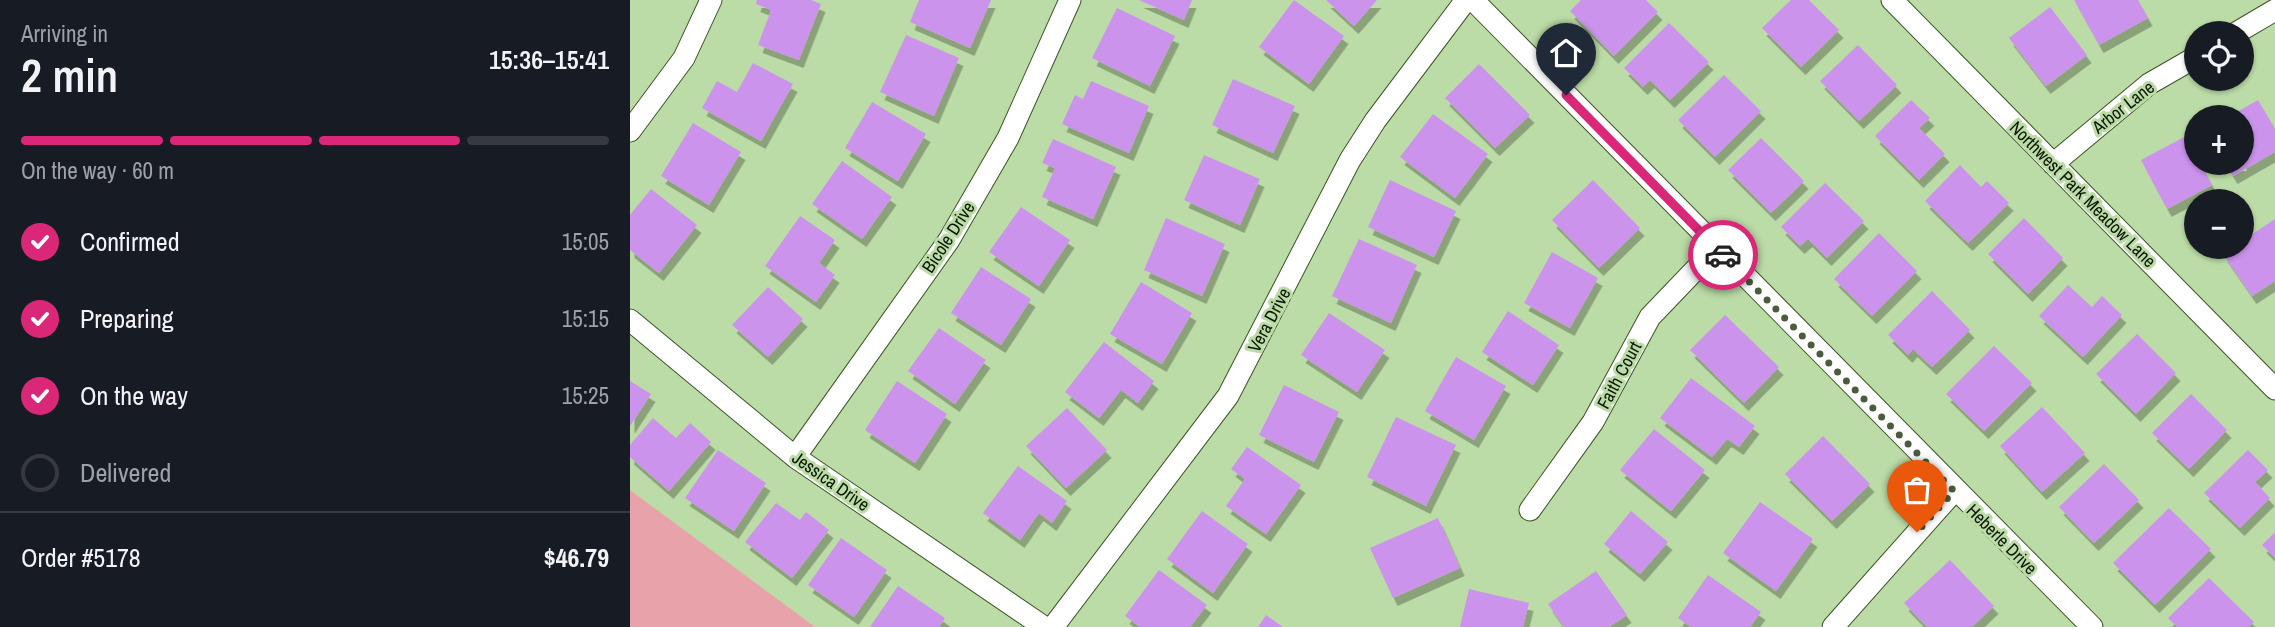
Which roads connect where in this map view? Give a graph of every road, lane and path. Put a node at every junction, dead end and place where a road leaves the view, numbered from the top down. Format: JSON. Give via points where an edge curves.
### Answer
{"nodes":[{"id":1,"x":711,"y":0,"type":"edge"},
{"id":2,"x":1070,"y":0,"type":"edge"},
{"id":3,"x":1466,"y":0,"type":"edge"},
{"id":4,"x":1473,"y":0,"type":"edge"},
{"id":5,"x":1892,"y":0,"type":"edge"},
{"id":6,"x":2275,"y":10,"type":"edge"},
{"id":7,"x":2254,"y":22,"type":"edge"},
{"id":8,"x":2184,"y":64,"type":"edge"},
{"id":9,"x":630,"y":131,"type":"edge"},
{"id":10,"x":2053,"y":164,"type":"junction"},
{"id":11,"x":1716,"y":247,"type":"junction"},
{"id":12,"x":630,"y":320,"type":"edge"},
{"id":13,"x":2270,"y":374,"type":"edge"},
{"id":14,"x":795,"y":457,"type":"junction"},
{"id":15,"x":1954,"y":491,"type":"junction"},
{"id":16,"x":1530,"y":510,"type":"dead end"},
{"id":17,"x":1044,"y":627,"type":"edge"},
{"id":18,"x":1053,"y":627,"type":"edge"},
{"id":19,"x":1833,"y":627,"type":"edge"},
{"id":20,"x":2092,"y":627,"type":"edge"}],
"edges":[{"from":1,"to":9,"type":"street","via":[[684,58]]},
{"from":2,"to":14,"type":"street","name":"Bicole Drive","via":[[1007,138],[948,240]]},
{"from":3,"to":18,"type":"street","name":"Vera Drive","via":[[1350,160],[1228,396]]},
{"from":4,"to":11,"type":"street","name":"Heberle Drive"},
{"from":5,"to":10,"type":"street","name":"Northwest Park Meadow Lane"},
{"from":6,"to":7,"type":"street"},
{"from":8,"to":10,"type":"street","name":"Arbor Lane","via":[[2149,85]]},
{"from":10,"to":13,"type":"street","name":"Northwest Park Meadow Lane"},
{"from":11,"to":15,"type":"street","name":"Heberle Drive"},
{"from":11,"to":16,"type":"street","name":"Faith Court","via":[[1650,317],[1593,422]]},
{"from":12,"to":14,"type":"street","name":"Jessica Drive"},
{"from":14,"to":17,"type":"street","name":"Jessica Drive"},
{"from":15,"to":19,"type":"street"},
{"from":15,"to":20,"type":"street","name":"Heberle Drive"}]}
